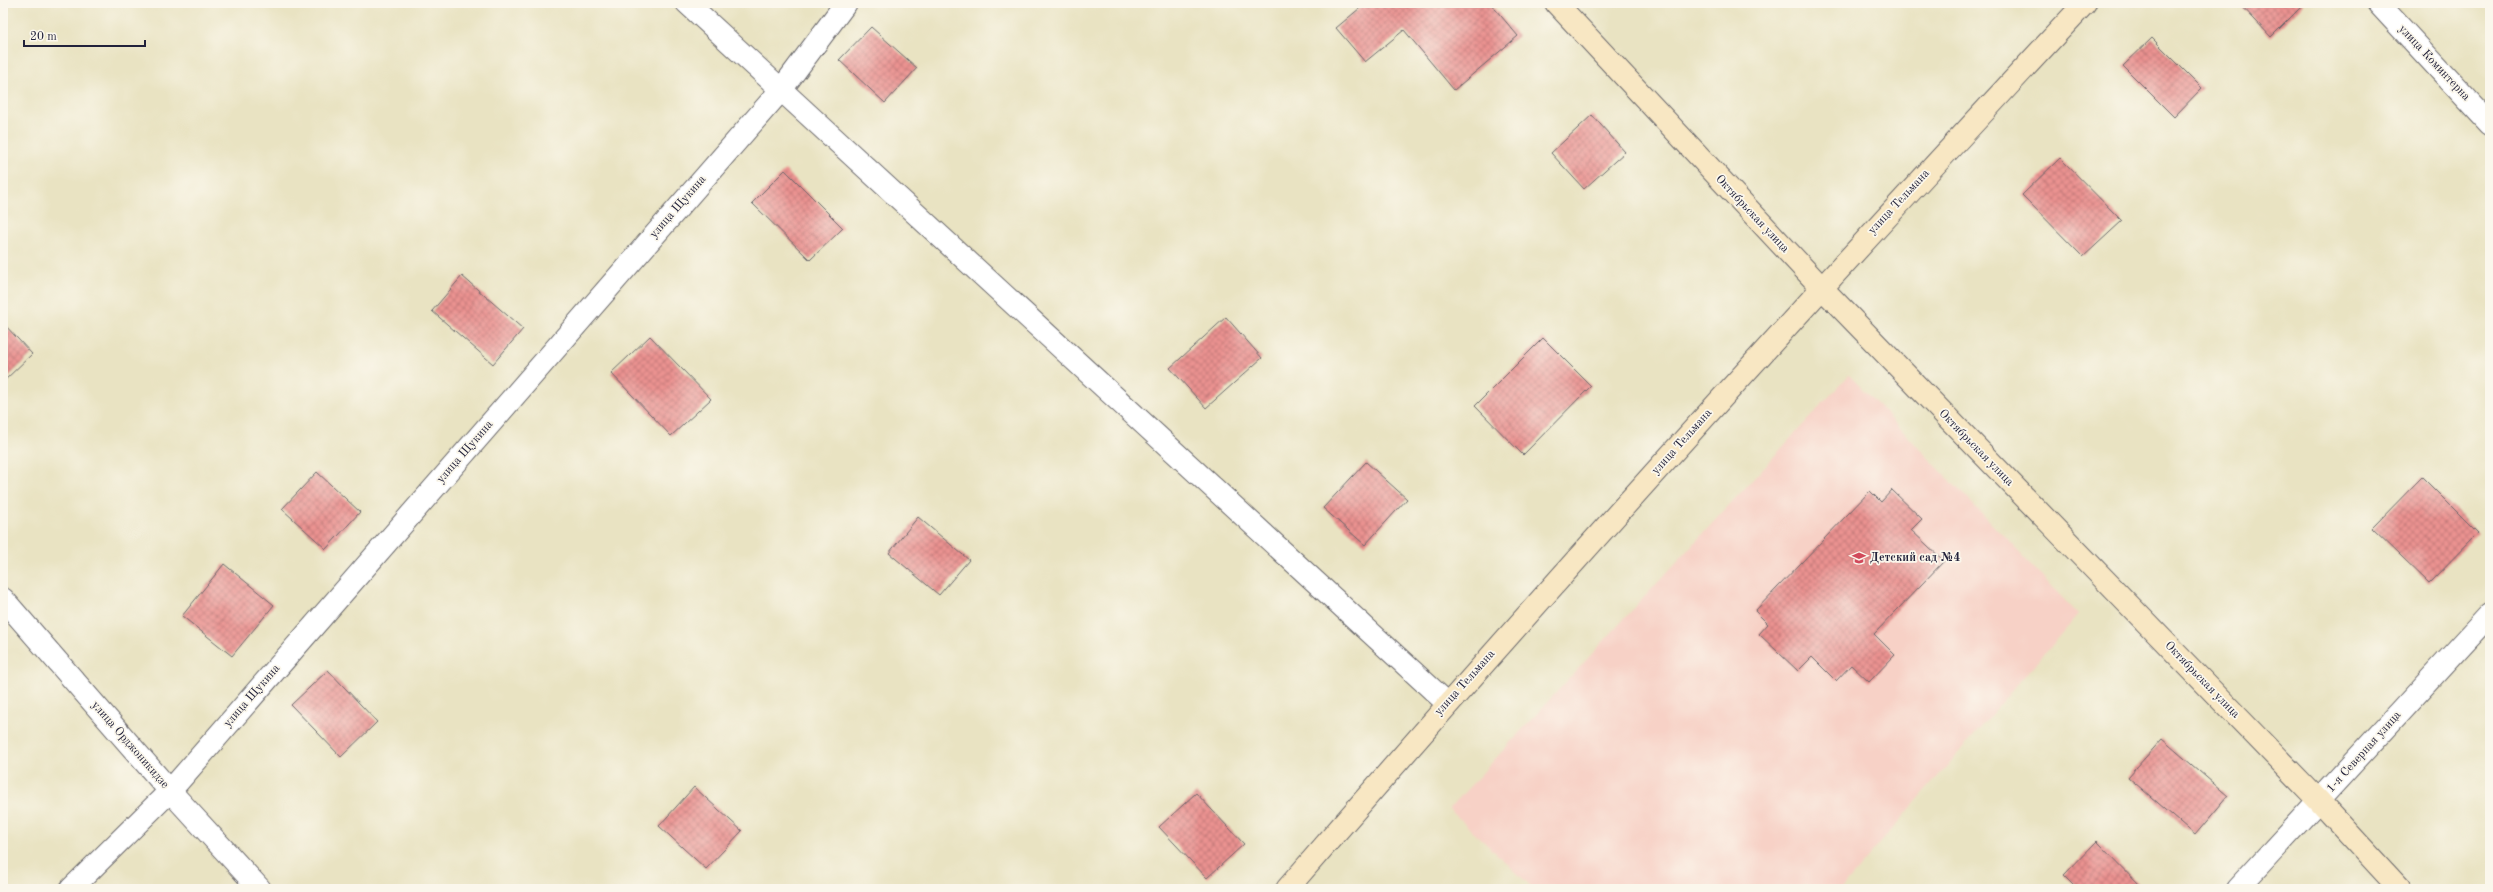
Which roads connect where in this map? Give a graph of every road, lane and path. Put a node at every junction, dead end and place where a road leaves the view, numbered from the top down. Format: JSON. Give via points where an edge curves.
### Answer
{"nodes":[{"id":1,"x":687,"y":3,"type":"edge"},
{"id":2,"x":846,"y":3,"type":"edge"},
{"id":3,"x":1556,"y":3,"type":"edge"},
{"id":4,"x":2085,"y":3,"type":"edge"},
{"id":5,"x":2378,"y":3,"type":"edge"},
{"id":6,"x":781,"y":90,"type":"junction"},
{"id":7,"x":2490,"y":124,"type":"edge"},
{"id":8,"x":1820,"y":287,"type":"junction"},
{"id":9,"x":3,"y":599,"type":"edge"},
{"id":10,"x":2490,"y":614,"type":"edge"},
{"id":11,"x":1448,"y":703,"type":"junction"},
{"id":12,"x":170,"y":791,"type":"junction"},
{"id":13,"x":2319,"y":801,"type":"junction"},
{"id":14,"x":71,"y":889,"type":"edge"},
{"id":15,"x":260,"y":889,"type":"edge"},
{"id":16,"x":1287,"y":889,"type":"edge"},
{"id":17,"x":2237,"y":889,"type":"edge"},
{"id":18,"x":2400,"y":889,"type":"edge"}],
"edges":[{"from":1,"to":6,"type":"street"},
{"from":2,"to":6,"type":"street","name":"улица Щукина"},
{"from":3,"to":8,"type":"street","name":"Октябрьская улица"},
{"from":4,"to":8,"type":"street","name":"улица Тельмана"},
{"from":5,"to":7,"type":"street","name":"улица Коминтерна"},
{"from":6,"to":11,"type":"street"},
{"from":6,"to":12,"type":"street","name":"улица Щукина"},
{"from":8,"to":11,"type":"street","name":"улица Тельмана"},
{"from":8,"to":13,"type":"street","name":"Октябрьская улица"},
{"from":9,"to":12,"type":"street","name":"улица Орджоникидзе"},
{"from":10,"to":13,"type":"street","name":"1-я Северная улица"},
{"from":11,"to":16,"type":"street","name":"улица Тельмана"},
{"from":12,"to":14,"type":"street","name":"улица Щукина"},
{"from":12,"to":15,"type":"street","name":"улица Орджоникидзе"},
{"from":13,"to":17,"type":"street","name":"1-я Северная улица"},
{"from":13,"to":18,"type":"street","name":"Октябрьская улица"}]}
